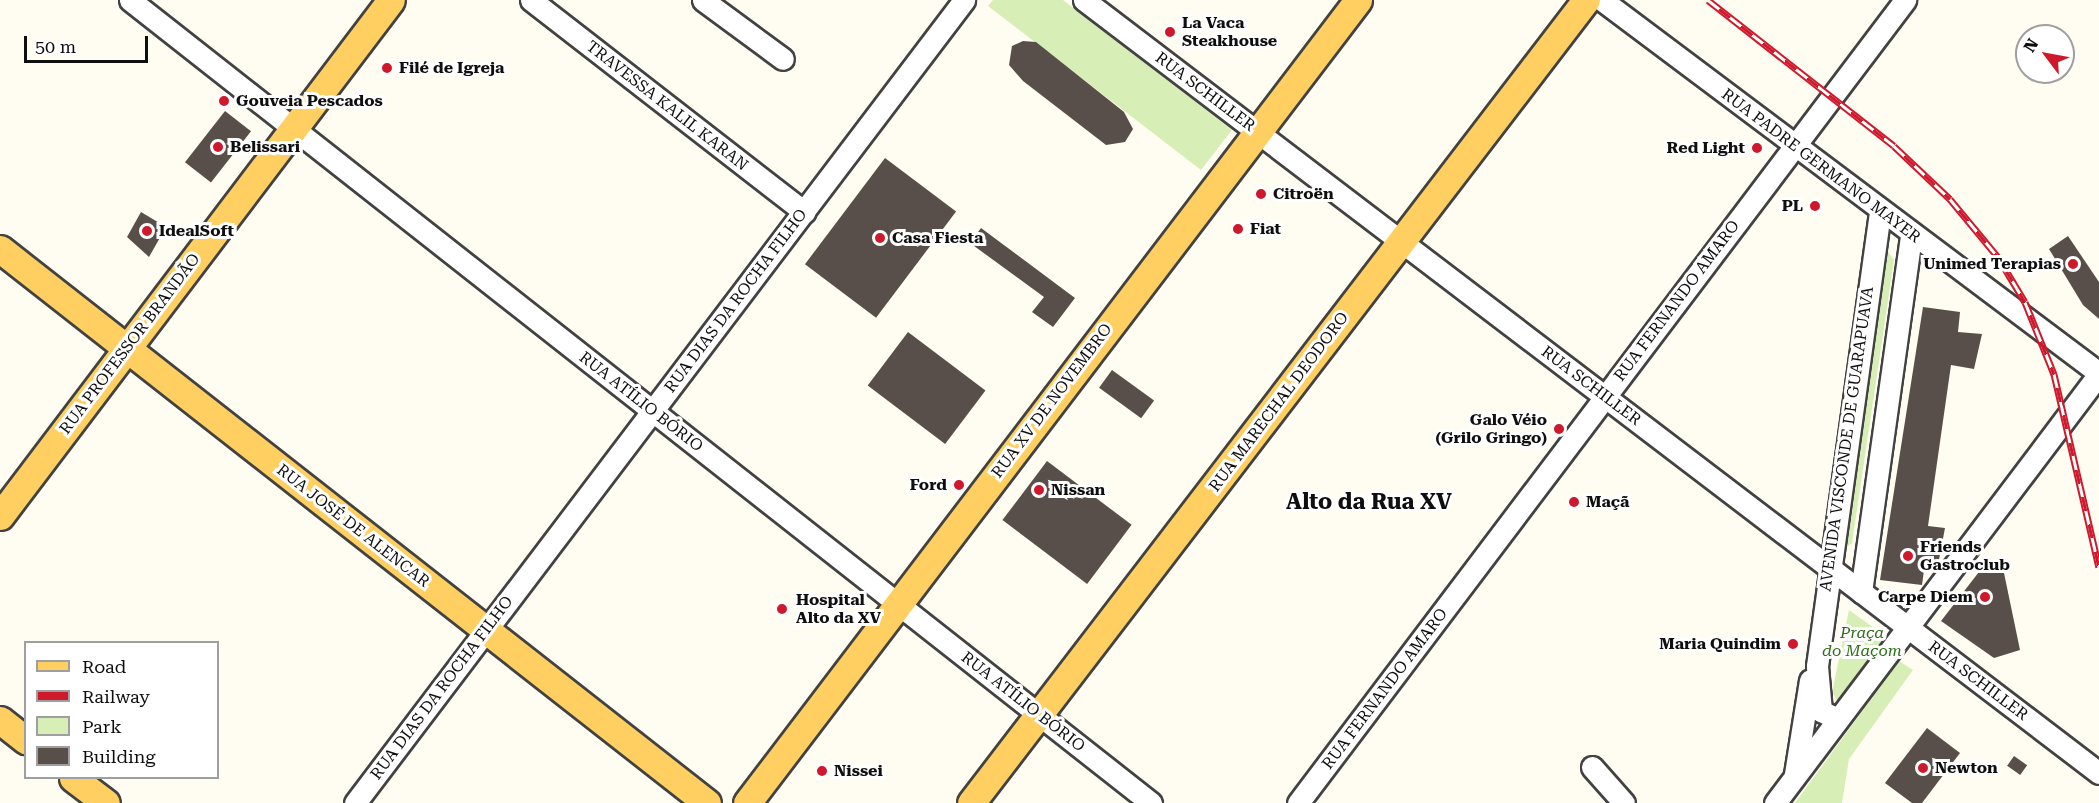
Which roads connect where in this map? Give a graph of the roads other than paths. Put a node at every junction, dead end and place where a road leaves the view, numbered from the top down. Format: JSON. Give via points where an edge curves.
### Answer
{"nodes":[{"id":1,"x":130,"y":0,"type":"edge"},
{"id":2,"x":391,"y":0,"type":"edge"},
{"id":3,"x":531,"y":0,"type":"edge"},
{"id":4,"x":703,"y":0,"type":"edge"},
{"id":5,"x":964,"y":0,"type":"edge"},
{"id":6,"x":1084,"y":0,"type":"edge"},
{"id":7,"x":1358,"y":0,"type":"edge"},
{"id":8,"x":1586,"y":0,"type":"edge"},
{"id":9,"x":1602,"y":0,"type":"edge"},
{"id":10,"x":1905,"y":0,"type":"edge"},
{"id":11,"x":783,"y":59,"type":"dead end"},
{"id":12,"x":294,"y":129,"type":"junction"},
{"id":13,"x":1257,"y":132,"type":"junction"},
{"id":14,"x":1795,"y":146,"type":"junction"},
{"id":15,"x":804,"y":212,"type":"junction"},
{"id":16,"x":1880,"y":212,"type":"junction"},
{"id":17,"x":1911,"y":235,"type":"junction"},
{"id":18,"x":1400,"y":241,"type":"junction"},
{"id":19,"x":0,"y":249,"type":"edge"},
{"id":20,"x":127,"y":349,"type":"junction"},
{"id":21,"x":2099,"y":374,"type":"edge"},
{"id":22,"x":1605,"y":397,"type":"junction"},
{"id":23,"x":652,"y":411,"type":"junction"},
{"id":24,"x":0,"y":516,"type":"edge"},
{"id":25,"x":1828,"y":566,"type":"junction"},
{"id":26,"x":1862,"y":592,"type":"junction"},
{"id":27,"x":898,"y":604,"type":"junction"},
{"id":28,"x":1908,"y":627,"type":"junction"},
{"id":29,"x":486,"y":630,"type":"junction"},
{"id":30,"x":1817,"y":666,"type":"junction"},
{"id":31,"x":1039,"y":715,"type":"junction"},
{"id":32,"x":1838,"y":719,"type":"junction"},
{"id":33,"x":0,"y":720,"type":"edge"},
{"id":34,"x":24,"y":738,"type":"edge"},
{"id":35,"x":1592,"y":767,"type":"dead end"},
{"id":36,"x":2099,"y":773,"type":"edge"},
{"id":37,"x":1794,"y":777,"type":"junction"},
{"id":38,"x":76,"y":779,"type":"edge"},
{"id":39,"x":106,"y":803,"type":"edge"},
{"id":40,"x":355,"y":803,"type":"edge"},
{"id":41,"x":707,"y":803,"type":"edge"},
{"id":42,"x":747,"y":803,"type":"edge"},
{"id":43,"x":971,"y":803,"type":"edge"},
{"id":44,"x":1151,"y":803,"type":"edge"},
{"id":45,"x":1298,"y":803,"type":"edge"},
{"id":46,"x":1624,"y":803,"type":"edge"},
{"id":47,"x":1775,"y":803,"type":"edge"}],
"edges":[{"from":1,"to":12,"type":"street","name":"RUA ATÍLIO BÓRIO"},
{"from":2,"to":12,"type":"main road","name":"RUA PROFESSOR BRANDÃO"},
{"from":3,"to":15,"type":"street","name":"TRAVESSA KALIL KARAN"},
{"from":4,"to":11,"type":"street"},
{"from":5,"to":15,"type":"street","name":"RUA DIAS DA ROCHA FILHO"},
{"from":6,"to":13,"type":"street","name":"RUA SCHILLER"},
{"from":7,"to":13,"type":"main road","name":"RUA XV DE NOVEMBRO"},
{"from":8,"to":18,"type":"main road","name":"RUA MARECHAL DEODORO"},
{"from":9,"to":14,"type":"street","name":"RUA PADRE GERMANO MAYER"},
{"from":10,"to":14,"type":"street","name":"RUA FERNANDO AMARO"},
{"from":12,"to":20,"type":"main road","name":"RUA PROFESSOR BRANDÃO"},
{"from":12,"to":23,"type":"street","name":"RUA ATÍLIO BÓRIO"},
{"from":13,"to":18,"type":"street","name":"RUA SCHILLER"},
{"from":13,"to":27,"type":"main road","name":"RUA XV DE NOVEMBRO"},
{"from":14,"to":16,"type":"street","name":"RUA PADRE GERMANO MAYER"},
{"from":14,"to":22,"type":"street","name":"RUA FERNANDO AMARO"},
{"from":15,"to":23,"type":"street","name":"RUA DIAS DA ROCHA FILHO"},
{"from":16,"to":17,"type":"street","name":"RUA PADRE GERMANO MAYER"},
{"from":16,"to":25,"type":"street","name":"AVENIDA VISCONDE DE GUARAPUAVA"},
{"from":17,"to":21,"type":"street","name":"RUA PADRE GERMANO MAYER"},
{"from":17,"to":26,"type":"street"},
{"from":18,"to":22,"type":"street","name":"RUA SCHILLER"},
{"from":18,"to":31,"type":"main road","name":"RUA MARECHAL DEODORO"},
{"from":19,"to":20,"type":"main road","name":"RUA JOSÉ DE ALENCAR"},
{"from":20,"to":24,"type":"main road","name":"RUA PROFESSOR BRANDÃO"},
{"from":20,"to":29,"type":"main road","name":"RUA JOSÉ DE ALENCAR"},
{"from":21,"to":28,"type":"street"},
{"from":22,"to":25,"type":"street","name":"RUA SCHILLER"},
{"from":22,"to":45,"type":"street","name":"RUA FERNANDO AMARO"},
{"from":23,"to":27,"type":"street","name":"RUA ATÍLIO BÓRIO"},
{"from":23,"to":29,"type":"street","name":"RUA DIAS DA ROCHA FILHO"},
{"from":25,"to":26,"type":"street","name":"RUA SCHILLER"},
{"from":25,"to":30,"type":"street","name":"AVENIDA VISCONDE DE GUARAPUAVA"},
{"from":26,"to":28,"type":"street","name":"RUA SCHILLER"},
{"from":27,"to":31,"type":"street","name":"RUA ATÍLIO BÓRIO"},
{"from":27,"to":42,"type":"main road","name":"RUA XV DE NOVEMBRO"},
{"from":28,"to":32,"type":"street"},
{"from":28,"to":36,"type":"street","name":"RUA SCHILLER"},
{"from":29,"to":40,"type":"street","name":"RUA DIAS DA ROCHA FILHO"},
{"from":29,"to":41,"type":"main road","name":"RUA JOSÉ DE ALENCAR"},
{"from":30,"to":32,"type":"street","name":"AVENIDA VISCONDE DE GUARAPUAVA","via":[[1821,711]]},
{"from":30,"to":37,"type":"street","name":"AVENIDA VISCONDE DE GUARAPUAVA","via":[[1809,682]]},
{"from":31,"to":43,"type":"main road","name":"RUA MARECHAL DEODORO"},
{"from":31,"to":44,"type":"street","name":"RUA ATÍLIO BÓRIO"},
{"from":32,"to":37,"type":"street"},
{"from":33,"to":34,"type":"main road"},
{"from":35,"to":46,"type":"street"},
{"from":37,"to":47,"type":"street"},
{"from":38,"to":39,"type":"main road"}]}
